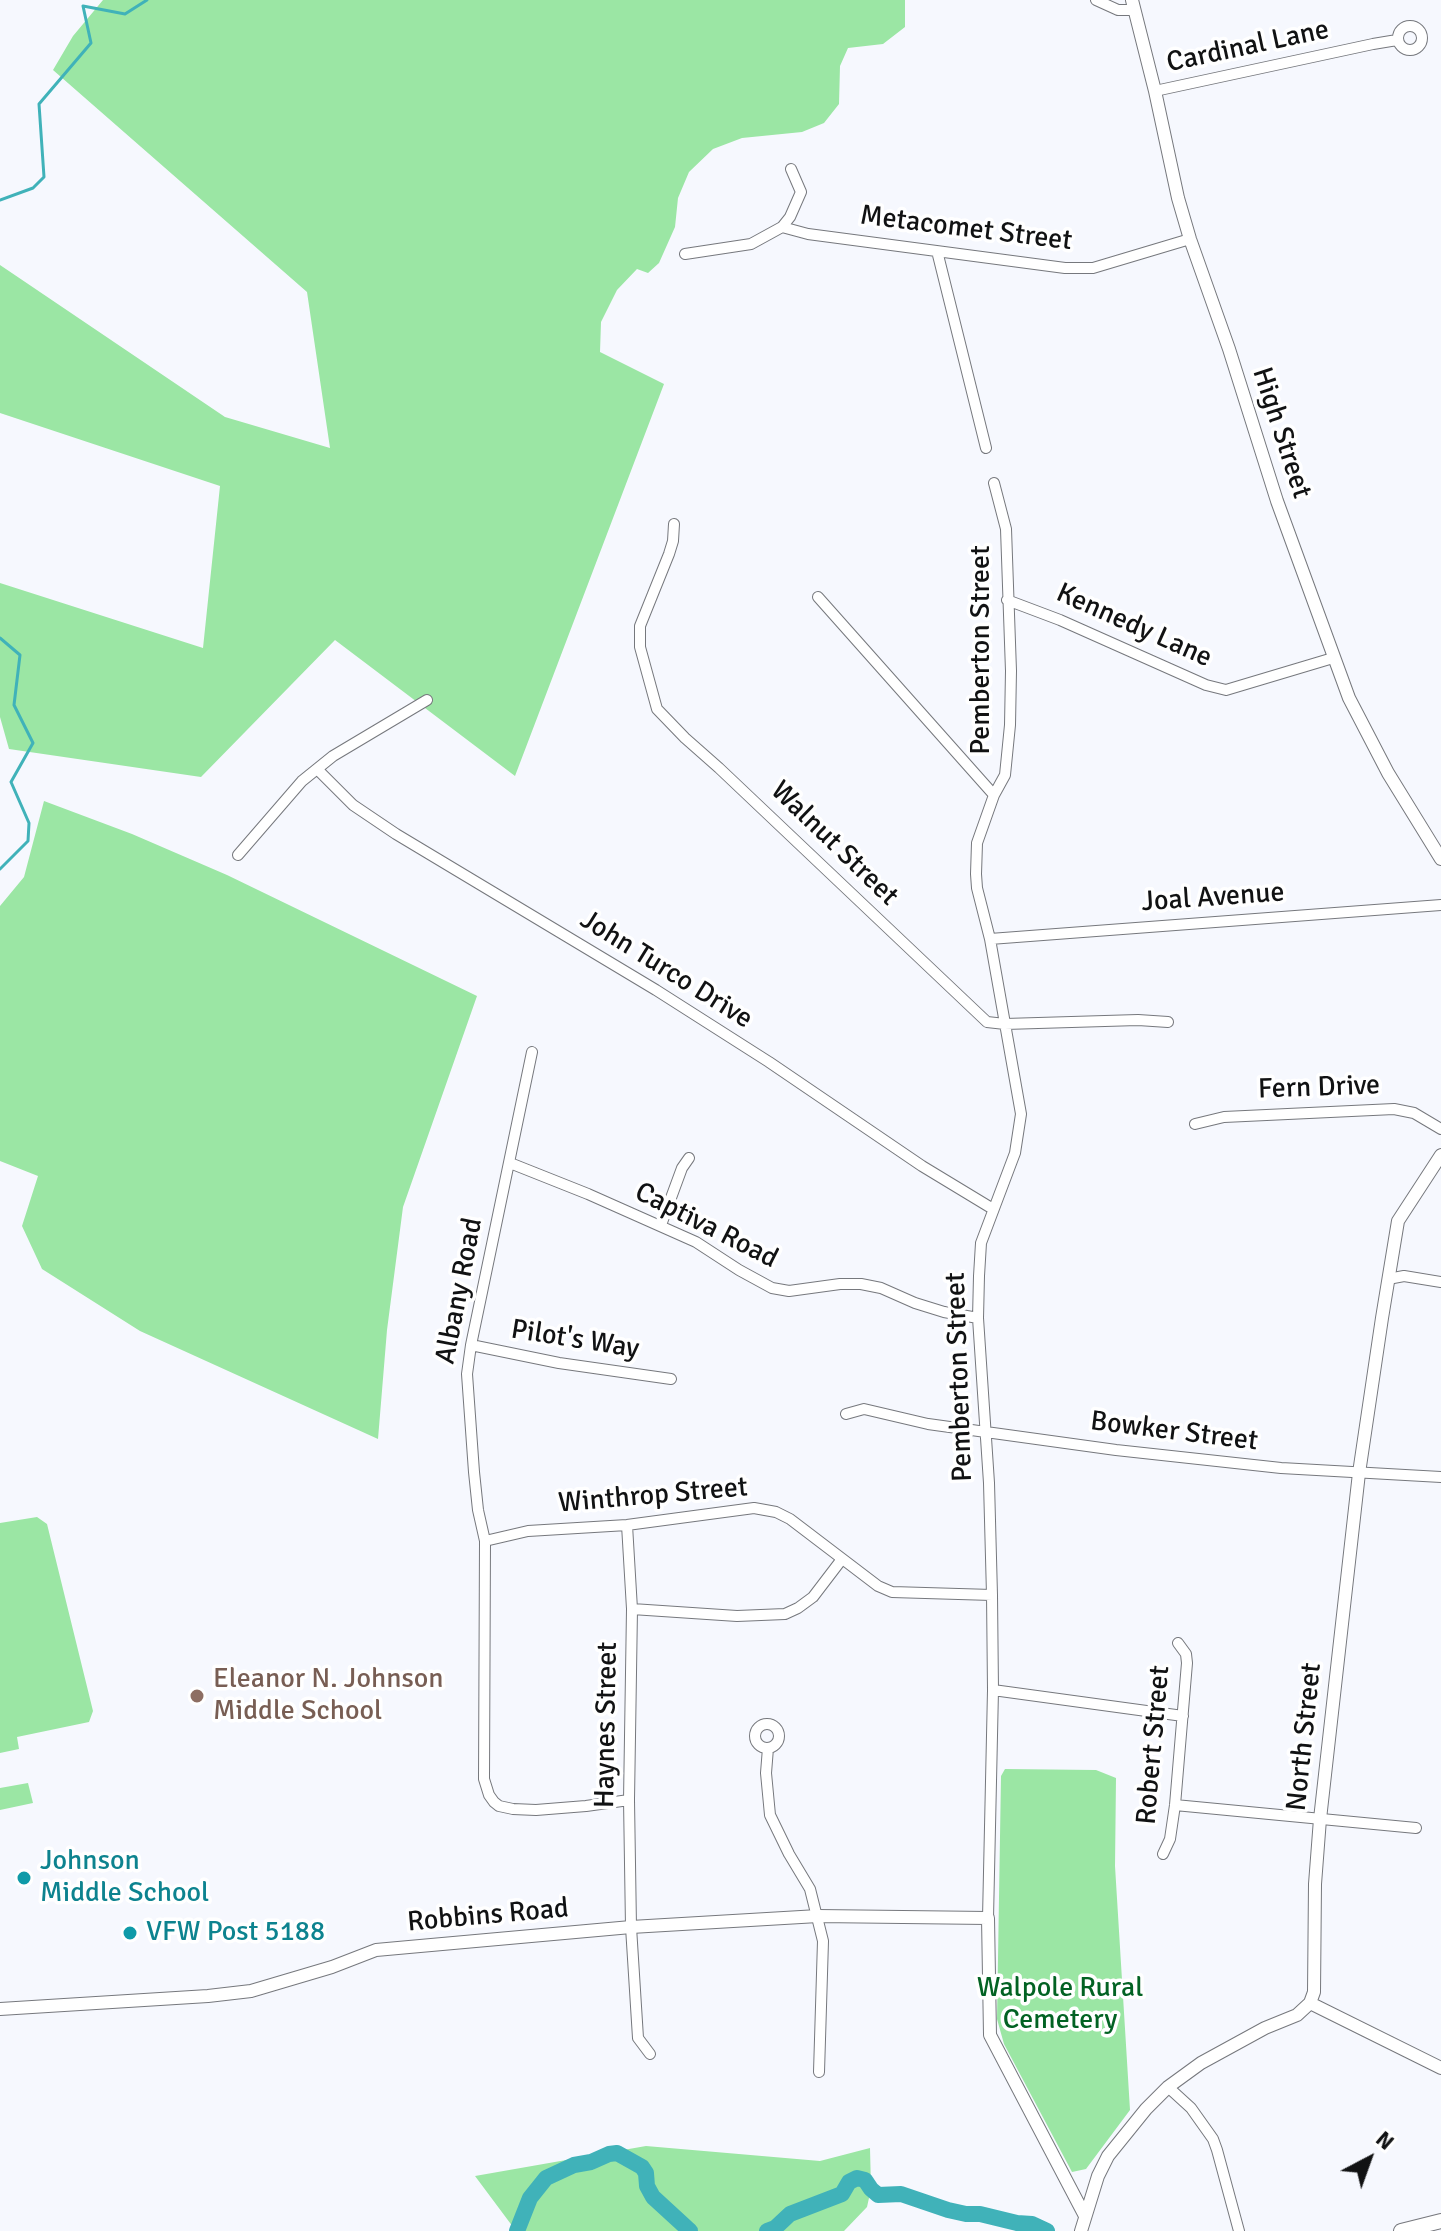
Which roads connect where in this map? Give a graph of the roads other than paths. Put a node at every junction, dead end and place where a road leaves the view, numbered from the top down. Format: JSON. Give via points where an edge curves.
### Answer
{"nodes":[{"id":1,"x":1096,"y":0,"type":"edge"},
{"id":2,"x":1133,"y":5,"type":"edge"},
{"id":3,"x":1397,"y":40,"type":"dead end"},
{"id":4,"x":1155,"y":91,"type":"junction"},
{"id":5,"x":791,"y":169,"type":"dead end"},
{"id":6,"x":782,"y":227,"type":"junction"},
{"id":7,"x":1190,"y":239,"type":"junction"},
{"id":8,"x":937,"y":251,"type":"junction"},
{"id":9,"x":685,"y":254,"type":"dead end"},
{"id":10,"x":986,"y":448,"type":"dead end"},
{"id":11,"x":994,"y":483,"type":"dead end"},
{"id":12,"x":674,"y":524,"type":"dead end"},
{"id":13,"x":818,"y":597,"type":"dead end"},
{"id":14,"x":1007,"y":600,"type":"junction"},
{"id":15,"x":1333,"y":658,"type":"junction"},
{"id":16,"x":427,"y":700,"type":"dead end"},
{"id":17,"x":317,"y":769,"type":"junction"},
{"id":18,"x":994,"y":795,"type":"junction"},
{"id":19,"x":238,"y":855,"type":"dead end"},
{"id":20,"x":1441,"y":859,"type":"edge"},
{"id":21,"x":1441,"y":905,"type":"edge"},
{"id":22,"x":990,"y":939,"type":"junction"},
{"id":23,"x":1168,"y":1022,"type":"dead end"},
{"id":24,"x":1005,"y":1024,"type":"junction"},
{"id":25,"x":532,"y":1052,"type":"dead end"},
{"id":26,"x":1195,"y":1124,"type":"dead end"},
{"id":27,"x":1441,"y":1129,"type":"edge"},
{"id":28,"x":1441,"y":1155,"type":"edge"},
{"id":29,"x":689,"y":1158,"type":"dead end"},
{"id":30,"x":510,"y":1163,"type":"junction"},
{"id":31,"x":993,"y":1209,"type":"junction"},
{"id":32,"x":661,"y":1225,"type":"junction"},
{"id":33,"x":1388,"y":1279,"type":"junction"},
{"id":34,"x":1441,"y":1282,"type":"edge"},
{"id":35,"x":978,"y":1318,"type":"junction"},
{"id":36,"x":471,"y":1345,"type":"junction"},
{"id":37,"x":671,"y":1379,"type":"dead end"},
{"id":38,"x":846,"y":1414,"type":"dead end"},
{"id":39,"x":985,"y":1432,"type":"junction"},
{"id":40,"x":1359,"y":1473,"type":"junction"},
{"id":41,"x":1441,"y":1477,"type":"edge"},
{"id":42,"x":627,"y":1525,"type":"junction"},
{"id":43,"x":485,"y":1541,"type":"junction"},
{"id":44,"x":842,"y":1559,"type":"junction"},
{"id":45,"x":992,"y":1595,"type":"junction"},
{"id":46,"x":632,"y":1609,"type":"junction"},
{"id":47,"x":1178,"y":1643,"type":"dead end"},
{"id":48,"x":993,"y":1690,"type":"junction"},
{"id":49,"x":1183,"y":1716,"type":"junction"},
{"id":50,"x":768,"y":1748,"type":"dead end"},
{"id":51,"x":629,"y":1800,"type":"junction"},
{"id":52,"x":1175,"y":1805,"type":"junction"},
{"id":53,"x":1320,"y":1819,"type":"junction"},
{"id":54,"x":1416,"y":1828,"type":"dead end"},
{"id":55,"x":1163,"y":1854,"type":"dead end"},
{"id":56,"x":818,"y":1916,"type":"junction"},
{"id":57,"x":988,"y":1918,"type":"junction"},
{"id":58,"x":631,"y":1927,"type":"junction"},
{"id":59,"x":1310,"y":2003,"type":"junction"},
{"id":60,"x":0,"y":2009,"type":"edge"},
{"id":61,"x":650,"y":2054,"type":"dead end"},
{"id":62,"x":1441,"y":2068,"type":"edge"},
{"id":63,"x":819,"y":2072,"type":"dead end"},
{"id":64,"x":1168,"y":2087,"type":"junction"},
{"id":65,"x":1085,"y":2216,"type":"junction"},
{"id":66,"x":1441,"y":2221,"type":"edge"},
{"id":67,"x":1081,"y":2231,"type":"edge"},
{"id":68,"x":1239,"y":2231,"type":"edge"},
{"id":69,"x":1401,"y":2231,"type":"edge"}],
"edges":[{"from":1,"to":2,"type":"street","via":[[1118,10]]},
{"from":2,"to":4,"type":"street","name":"High Street"},
{"from":3,"to":4,"type":"street","name":"Cardinal Lane"},
{"from":4,"to":7,"type":"street","name":"High Street"},
{"from":5,"to":6,"type":"street","via":[[801,192]]},
{"from":6,"to":8,"type":"street","name":"Metacomet Street"},
{"from":6,"to":9,"type":"street","via":[[751,244]]},
{"from":7,"to":8,"type":"street","name":"Metacomet Street","via":[[1093,268]]},
{"from":7,"to":15,"type":"street","name":"High Street"},
{"from":8,"to":10,"type":"street"},
{"from":11,"to":14,"type":"street","name":"Pemberton Street","via":[[1006,529]]},
{"from":12,"to":24,"type":"street","name":"Walnut Street","via":[[669,554],[640,626],[640,647],[657,709],[983,1019]]},
{"from":13,"to":18,"type":"street"},
{"from":14,"to":15,"type":"street","name":"Kennedy Lane","via":[[1226,690]]},
{"from":14,"to":18,"type":"street","name":"Pemberton Street","via":[[1010,725],[1005,775]]},
{"from":15,"to":20,"type":"street","name":"High Street","via":[[1384,767]]},
{"from":16,"to":17,"type":"street"},
{"from":17,"to":19,"type":"street"},
{"from":17,"to":31,"type":"street","name":"John Turco Drive","via":[[353,805],[385,827],[669,998]]},
{"from":18,"to":22,"type":"street","name":"Pemberton Street","via":[[977,843],[977,888]]},
{"from":21,"to":22,"type":"street","name":"Joal Avenue"},
{"from":22,"to":24,"type":"street","name":"Pemberton Street"},
{"from":23,"to":24,"type":"street","name":"Walnut Street"},
{"from":24,"to":31,"type":"street","name":"Pemberton Street","via":[[1021,1114],[1015,1153]]},
{"from":25,"to":30,"type":"street","name":"Albany Road"},
{"from":26,"to":27,"type":"street","name":"Fern Drive","via":[[1224,1117],[1394,1109],[1414,1113]]},
{"from":28,"to":33,"type":"street","name":"North Street","via":[[1398,1221]]},
{"from":29,"to":32,"type":"street"},
{"from":30,"to":32,"type":"street","name":"Captiva Road"},
{"from":30,"to":36,"type":"street","name":"Albany Road"},
{"from":31,"to":35,"type":"street","name":"Pemberton Street","via":[[981,1243]]},
{"from":32,"to":35,"type":"street","name":"Captiva Road","via":[[772,1288],[861,1284]]},
{"from":33,"to":34,"type":"street"},
{"from":33,"to":40,"type":"street","name":"North Street"},
{"from":35,"to":39,"type":"street","name":"Pemberton Street"},
{"from":36,"to":37,"type":"street","name":"Pilot's Way"},
{"from":36,"to":43,"type":"street","name":"Albany Road","via":[[470,1432]]},
{"from":38,"to":39,"type":"street","name":"Bowker Street","via":[[864,1409]]},
{"from":39,"to":40,"type":"street","name":"Bowker Street","via":[[1185,1458]]},
{"from":39,"to":45,"type":"street","name":"Pemberton Street"},
{"from":40,"to":41,"type":"street","name":"Bowker Street"},
{"from":40,"to":53,"type":"street","name":"North Street"},
{"from":42,"to":43,"type":"street","name":"Winthrop Street","via":[[528,1531]]},
{"from":42,"to":44,"type":"street","name":"Winthrop Street","via":[[754,1508],[790,1519]]},
{"from":42,"to":46,"type":"street","name":"Haynes Street"},
{"from":43,"to":51,"type":"street","name":"Albany Road","via":[[484,1779],[489,1795],[499,1806],[536,1810]]},
{"from":44,"to":45,"type":"street","name":"Winthrop Street","via":[[892,1592]]},
{"from":44,"to":46,"type":"street","via":[[813,1597],[785,1614]]},
{"from":45,"to":48,"type":"street","name":"Pemberton Street"},
{"from":46,"to":51,"type":"street","name":"Haynes Street"},
{"from":47,"to":49,"type":"street","name":"Robert Street","via":[[1187,1663]]},
{"from":48,"to":49,"type":"street"},
{"from":48,"to":57,"type":"street","name":"Pemberton Street"},
{"from":49,"to":52,"type":"street","name":"Robert Street"},
{"from":50,"to":56,"type":"street","via":[[770,1815],[810,1889]]},
{"from":51,"to":58,"type":"street","name":"Haynes Street"},
{"from":52,"to":53,"type":"street"},
{"from":52,"to":55,"type":"street","name":"Robert Street"},
{"from":53,"to":54,"type":"street"},
{"from":53,"to":59,"type":"street","name":"North Street"},
{"from":56,"to":57,"type":"street","name":"Robbins Road"},
{"from":56,"to":58,"type":"street","name":"Robbins Road"},
{"from":56,"to":63,"type":"street","via":[[823,1941]]},
{"from":57,"to":65,"type":"street","name":"Pemberton Street","via":[[990,2035]]},
{"from":58,"to":60,"type":"street","name":"Robbins Road","via":[[376,1950],[303,1977],[235,1993]]},
{"from":58,"to":61,"type":"street","name":"Haynes Street","via":[[638,2038]]},
{"from":59,"to":62,"type":"street"},
{"from":59,"to":64,"type":"street"},
{"from":64,"to":65,"type":"street","via":[[1108,2156]]},
{"from":64,"to":68,"type":"street","via":[[1213,2139]]},
{"from":65,"to":67,"type":"street"},
{"from":66,"to":69,"type":"main road"}]}
